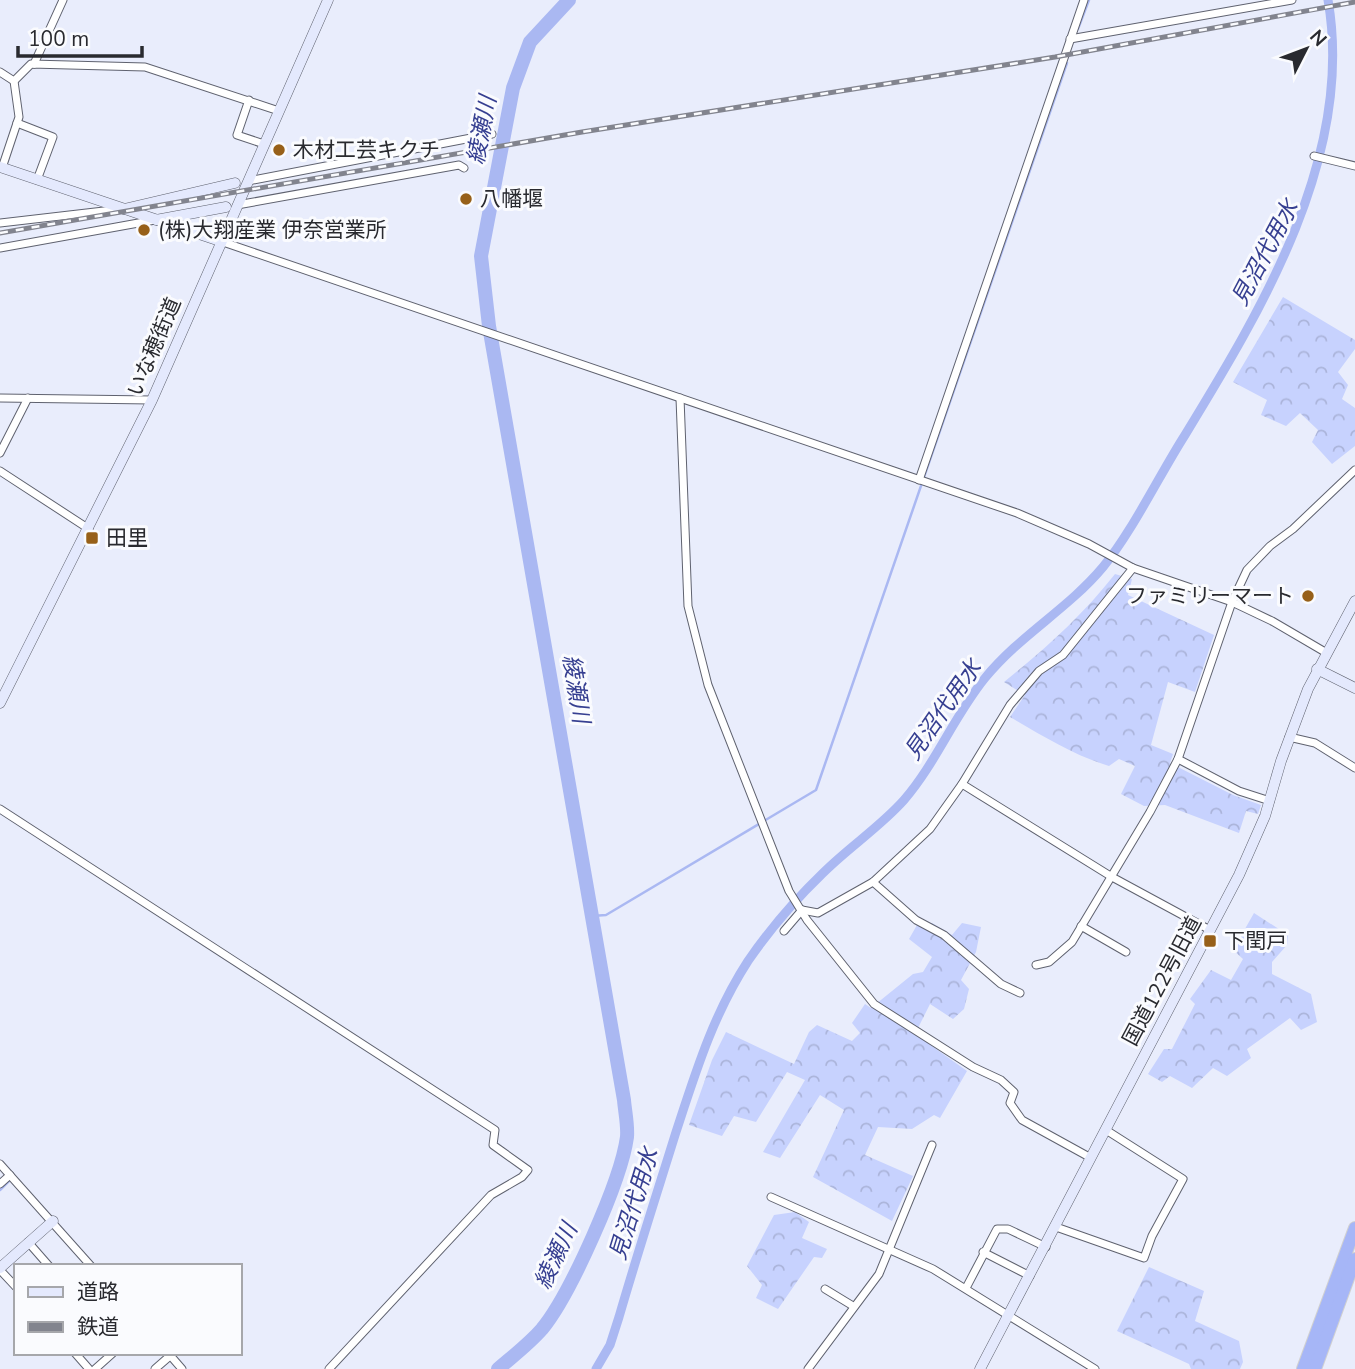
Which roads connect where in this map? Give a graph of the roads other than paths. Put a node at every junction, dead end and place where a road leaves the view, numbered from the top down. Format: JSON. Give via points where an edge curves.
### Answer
{"nodes":[{"id":1,"x":63,"y":0,"type":"edge"},
{"id":2,"x":328,"y":0,"type":"edge"},
{"id":3,"x":1084,"y":0,"type":"edge"},
{"id":4,"x":1292,"y":0,"type":"edge"},
{"id":5,"x":1070,"y":39,"type":"junction"},
{"id":6,"x":34,"y":64,"type":"junction"},
{"id":7,"x":0,"y":72,"type":"edge"},
{"id":8,"x":13,"y":81,"type":"junction"},
{"id":9,"x":249,"y":100,"type":"junction"},
{"id":10,"x":279,"y":111,"type":"junction"},
{"id":11,"x":17,"y":123,"type":"junction"},
{"id":12,"x":492,"y":134,"type":"dead end"},
{"id":13,"x":264,"y":144,"type":"junction"},
{"id":14,"x":1314,"y":156,"type":"dead end"},
{"id":15,"x":1355,"y":166,"type":"edge"},
{"id":16,"x":1,"y":168,"type":"edge"},
{"id":17,"x":464,"y":168,"type":"dead end"},
{"id":18,"x":37,"y":180,"type":"junction"},
{"id":19,"x":247,"y":181,"type":"junction"},
{"id":20,"x":235,"y":183,"type":"dead end"},
{"id":21,"x":231,"y":206,"type":"junction"},
{"id":22,"x":124,"y":209,"type":"junction"},
{"id":23,"x":156,"y":220,"type":"junction"},
{"id":24,"x":0,"y":223,"type":"edge"},
{"id":25,"x":220,"y":241,"type":"junction"},
{"id":26,"x":0,"y":248,"type":"edge"},
{"id":27,"x":0,"y":398,"type":"edge"},
{"id":28,"x":28,"y":398,"type":"junction"},
{"id":29,"x":680,"y":398,"type":"junction"},
{"id":30,"x":152,"y":400,"type":"junction"},
{"id":31,"x":0,"y":453,"type":"edge"},
{"id":32,"x":1355,"y":470,"type":"edge"},
{"id":33,"x":0,"y":471,"type":"edge"},
{"id":34,"x":919,"y":480,"type":"junction"},
{"id":35,"x":89,"y":529,"type":"junction"},
{"id":36,"x":1133,"y":568,"type":"junction"},
{"id":37,"x":1355,"y":601,"type":"edge"},
{"id":38,"x":1232,"y":602,"type":"junction"},
{"id":39,"x":1325,"y":652,"type":"junction"},
{"id":40,"x":1317,"y":669,"type":"junction"},
{"id":41,"x":1355,"y":688,"type":"edge"},
{"id":42,"x":0,"y":703,"type":"edge"},
{"id":43,"x":1289,"y":737,"type":"junction"},
{"id":44,"x":1178,"y":759,"type":"junction"},
{"id":45,"x":1355,"y":768,"type":"edge"},
{"id":46,"x":962,"y":784,"type":"junction"},
{"id":47,"x":1270,"y":801,"type":"junction"},
{"id":48,"x":0,"y":809,"type":"edge"},
{"id":49,"x":1112,"y":877,"type":"junction"},
{"id":50,"x":873,"y":882,"type":"junction"},
{"id":51,"x":800,"y":908,"type":"junction"},
{"id":52,"x":1081,"y":926,"type":"junction"},
{"id":53,"x":1210,"y":930,"type":"junction"},
{"id":54,"x":784,"y":931,"type":"dead end"},
{"id":55,"x":1126,"y":952,"type":"dead end"},
{"id":56,"x":1036,"y":965,"type":"dead end"},
{"id":57,"x":1020,"y":993,"type":"dead end"},
{"id":58,"x":1106,"y":1130,"type":"junction"},
{"id":59,"x":932,"y":1145,"type":"dead end"},
{"id":60,"x":1091,"y":1158,"type":"junction"},
{"id":61,"x":0,"y":1164,"type":"edge"},
{"id":62,"x":10,"y":1175,"type":"junction"},
{"id":63,"x":0,"y":1184,"type":"edge"},
{"id":64,"x":771,"y":1197,"type":"dead end"},
{"id":65,"x":53,"y":1221,"type":"junction"},
{"id":66,"x":1056,"y":1227,"type":"junction"},
{"id":67,"x":1355,"y":1228,"type":"edge"},
{"id":68,"x":28,"y":1242,"type":"junction"},
{"id":69,"x":1046,"y":1247,"type":"junction"},
{"id":70,"x":891,"y":1249,"type":"junction"},
{"id":71,"x":983,"y":1252,"type":"junction"},
{"id":72,"x":1355,"y":1259,"type":"edge"},
{"id":73,"x":46,"y":1264,"type":"edge"},
{"id":74,"x":89,"y":1264,"type":"edge"},
{"id":75,"x":0,"y":1269,"type":"edge"},
{"id":76,"x":1030,"y":1276,"type":"junction"},
{"id":77,"x":14,"y":1285,"type":"edge"},
{"id":78,"x":966,"y":1288,"type":"junction"},
{"id":79,"x":825,"y":1289,"type":"dead end"},
{"id":80,"x":853,"y":1306,"type":"junction"},
{"id":81,"x":1009,"y":1315,"type":"junction"},
{"id":82,"x":77,"y":1355,"type":"edge"},
{"id":83,"x":111,"y":1355,"type":"edge"},
{"id":84,"x":169,"y":1355,"type":"edge"},
{"id":85,"x":171,"y":1355,"type":"edge"},
{"id":86,"x":89,"y":1369,"type":"edge"},
{"id":87,"x":95,"y":1369,"type":"edge"},
{"id":88,"x":155,"y":1369,"type":"edge"},
{"id":89,"x":183,"y":1369,"type":"edge"},
{"id":90,"x":329,"y":1369,"type":"edge"},
{"id":91,"x":808,"y":1369,"type":"edge"},
{"id":92,"x":980,"y":1369,"type":"edge"},
{"id":93,"x":1094,"y":1369,"type":"edge"},
{"id":94,"x":1303,"y":1369,"type":"edge"},
{"id":95,"x":1315,"y":1369,"type":"edge"}],
"edges":[{"from":1,"to":6,"type":"street"},
{"from":2,"to":10,"type":"street","name":"いな穂街道"},
{"from":3,"to":5,"type":"street"},
{"from":4,"to":5,"type":"street"},
{"from":5,"to":34,"type":"street"},
{"from":6,"to":8,"type":"street"},
{"from":6,"to":9,"type":"street","via":[[145,67]]},
{"from":7,"to":8,"type":"street"},
{"from":8,"to":11,"type":"street"},
{"from":9,"to":10,"type":"street"},
{"from":9,"to":13,"type":"street","via":[[237,135]]},
{"from":10,"to":13,"type":"street","name":"いな穂街道"},
{"from":11,"to":16,"type":"street"},
{"from":11,"to":18,"type":"street","via":[[53,137]]},
{"from":12,"to":19,"type":"street"},
{"from":13,"to":19,"type":"street","name":"いな穂街道"},
{"from":14,"to":15,"type":"street"},
{"from":16,"to":18,"type":"street"},
{"from":17,"to":21,"type":"street","via":[[459,165]]},
{"from":18,"to":22,"type":"street"},
{"from":19,"to":21,"type":"street","name":"いな穂街道"},
{"from":20,"to":22,"type":"street"},
{"from":21,"to":23,"type":"street"},
{"from":21,"to":25,"type":"street","name":"いな穂街道"},
{"from":22,"to":23,"type":"street"},
{"from":22,"to":24,"type":"street"},
{"from":23,"to":25,"type":"street"},
{"from":23,"to":26,"type":"street"},
{"from":25,"to":29,"type":"street"},
{"from":25,"to":30,"type":"street","name":"いな穂街道"},
{"from":27,"to":28,"type":"street"},
{"from":28,"to":30,"type":"street"},
{"from":28,"to":31,"type":"street"},
{"from":29,"to":34,"type":"street"},
{"from":29,"to":51,"type":"street","via":[[691,620],[736,762]]},
{"from":30,"to":35,"type":"street","name":"いな穂街道"},
{"from":32,"to":38,"type":"street","via":[[1261,554],[1247,570]]},
{"from":33,"to":35,"type":"street"},
{"from":34,"to":36,"type":"street","via":[[1017,513]]},
{"from":35,"to":42,"type":"street","name":"いな穂街道"},
{"from":36,"to":38,"type":"street"},
{"from":36,"to":46,"type":"street","via":[[1063,655],[1038,671],[1010,705]]},
{"from":37,"to":39,"type":"street","name":"国道122号旧道"},
{"from":38,"to":39,"type":"street"},
{"from":38,"to":44,"type":"street"},
{"from":39,"to":40,"type":"street","name":"国道122号旧道"},
{"from":40,"to":41,"type":"street"},
{"from":40,"to":43,"type":"street","name":"国道122号旧道"},
{"from":43,"to":45,"type":"street","via":[[1315,744]]},
{"from":43,"to":47,"type":"street","name":"国道122号旧道"},
{"from":44,"to":47,"type":"street","via":[[1239,791]]},
{"from":44,"to":49,"type":"street"},
{"from":46,"to":49,"type":"street"},
{"from":46,"to":50,"type":"street","via":[[930,829]]},
{"from":47,"to":53,"type":"street","name":"国道122号旧道","via":[[1257,838]]},
{"from":48,"to":90,"type":"street","via":[[495,1130],[493,1145],[528,1170],[491,1195]]},
{"from":49,"to":52,"type":"street"},
{"from":49,"to":53,"type":"street"},
{"from":50,"to":51,"type":"street","via":[[818,913]]},
{"from":50,"to":57,"type":"street","via":[[916,920],[944,935],[1001,984]]},
{"from":51,"to":54,"type":"street"},
{"from":51,"to":60,"type":"street","via":[[874,1004],[1001,1080],[1014,1092],[1010,1103],[1022,1119]]},
{"from":52,"to":55,"type":"street"},
{"from":52,"to":56,"type":"street","via":[[1058,956]]},
{"from":53,"to":58,"type":"street","name":"国道122号旧道"},
{"from":58,"to":60,"type":"street","name":"国道122号旧道"},
{"from":58,"to":66,"type":"street","via":[[1183,1179],[1144,1258]]},
{"from":59,"to":70,"type":"street"},
{"from":60,"to":66,"type":"street","name":"国道122号旧道"},
{"from":61,"to":62,"type":"street"},
{"from":62,"to":63,"type":"street"},
{"from":62,"to":65,"type":"street"},
{"from":64,"to":70,"type":"street"},
{"from":65,"to":68,"type":"street"},
{"from":65,"to":74,"type":"street"},
{"from":66,"to":69,"type":"street","name":"国道122号旧道"},
{"from":67,"to":94,"type":"highway"},
{"from":68,"to":73,"type":"street"},
{"from":68,"to":75,"type":"street"},
{"from":69,"to":71,"type":"street","via":[[997,1228]]},
{"from":69,"to":76,"type":"street","name":"国道122号旧道"},
{"from":70,"to":78,"type":"street"},
{"from":70,"to":80,"type":"street"},
{"from":71,"to":76,"type":"street"},
{"from":71,"to":78,"type":"street"},
{"from":72,"to":95,"type":"highway"},
{"from":75,"to":77,"type":"street"},
{"from":76,"to":81,"type":"street","name":"国道122号旧道"},
{"from":78,"to":81,"type":"street"},
{"from":79,"to":80,"type":"street"},
{"from":80,"to":91,"type":"street"},
{"from":81,"to":92,"type":"street","name":"国道122号旧道"},
{"from":81,"to":93,"type":"street"},
{"from":82,"to":86,"type":"street"},
{"from":83,"to":87,"type":"street"},
{"from":84,"to":88,"type":"street"},
{"from":85,"to":89,"type":"street"}]}
